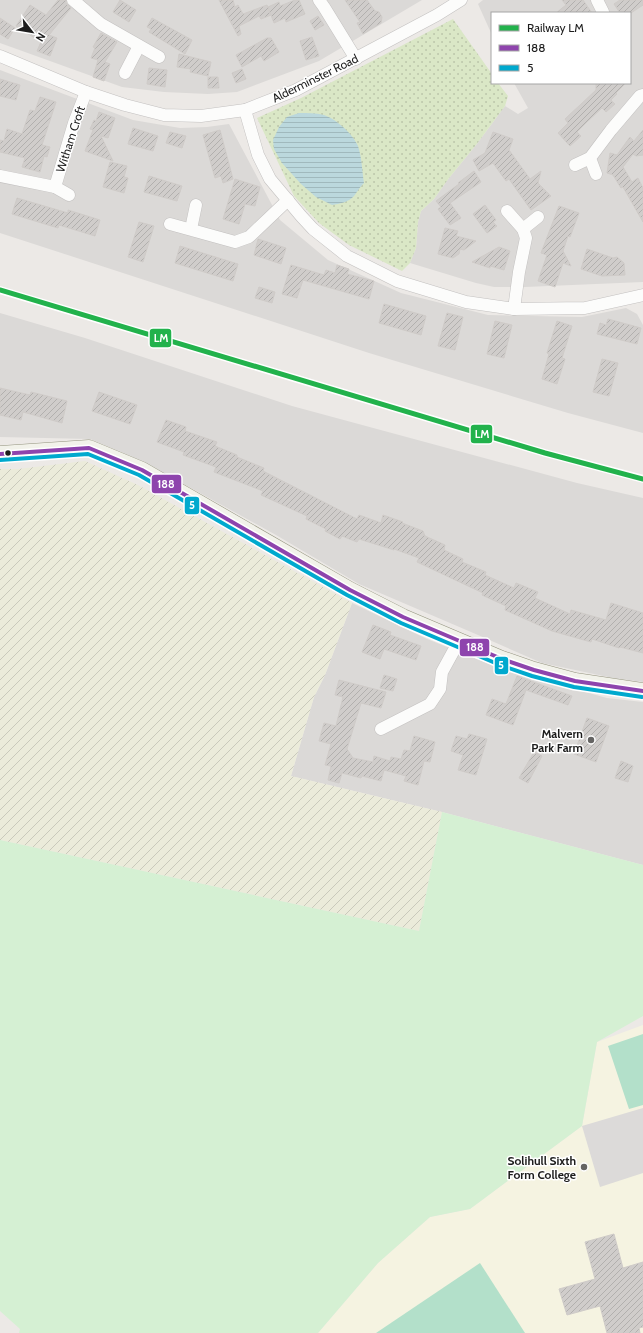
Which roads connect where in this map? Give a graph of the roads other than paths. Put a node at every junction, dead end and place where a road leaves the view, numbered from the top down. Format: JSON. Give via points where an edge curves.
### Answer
{"nodes":[{"id":1,"x":73,"y":0,"type":"edge"},
{"id":2,"x":319,"y":0,"type":"edge"},
{"id":3,"x":460,"y":0,"type":"edge"},
{"id":4,"x":597,"y":0,"type":"edge"},
{"id":5,"x":603,"y":12,"type":"dead end"},
{"id":6,"x":139,"y":46,"type":"junction"},
{"id":7,"x":0,"y":56,"type":"edge"},
{"id":8,"x":159,"y":57,"type":"dead end"},
{"id":9,"x":356,"y":59,"type":"junction"},
{"id":10,"x":125,"y":73,"type":"dead end"},
{"id":11,"x":86,"y":92,"type":"junction"},
{"id":12,"x":643,"y":95,"type":"edge"},
{"id":13,"x":245,"y":110,"type":"junction"},
{"id":14,"x":590,"y":158,"type":"junction"},
{"id":15,"x":575,"y":165,"type":"dead end"},
{"id":16,"x":596,"y":174,"type":"dead end"},
{"id":17,"x":0,"y":176,"type":"edge"},
{"id":18,"x":55,"y":187,"type":"junction"},
{"id":19,"x":69,"y":195,"type":"dead end"},
{"id":20,"x":288,"y":200,"type":"junction"},
{"id":21,"x":196,"y":205,"type":"dead end"},
{"id":22,"x":508,"y":211,"type":"dead end"},
{"id":23,"x":538,"y":218,"type":"dead end"},
{"id":24,"x":170,"y":224,"type":"dead end"},
{"id":25,"x":191,"y":229,"type":"junction"},
{"id":26,"x":523,"y":229,"type":"junction"},
{"id":27,"x":643,"y":295,"type":"edge"},
{"id":28,"x":514,"y":309,"type":"junction"},
{"id":29,"x":0,"y":454,"type":"edge"},
{"id":30,"x":459,"y":641,"type":"junction"},
{"id":31,"x":643,"y":691,"type":"edge"},
{"id":32,"x":381,"y":728,"type":"dead end"}],
"edges":[{"from":1,"to":6,"type":"street","via":[[101,24]]},
{"from":2,"to":9,"type":"street"},
{"from":3,"to":9,"type":"street","name":"Alderminster Road"},
{"from":4,"to":5,"type":"street"},
{"from":6,"to":8,"type":"street"},
{"from":6,"to":10,"type":"street"},
{"from":7,"to":11,"type":"street","name":"Alderminster Road"},
{"from":9,"to":13,"type":"street","name":"Alderminster Road","via":[[296,90]]},
{"from":11,"to":13,"type":"street","name":"Alderminster Road","via":[[164,115],[201,116]]},
{"from":11,"to":18,"type":"street","name":"Witham Croft"},
{"from":12,"to":14,"type":"street"},
{"from":13,"to":20,"type":"street","via":[[258,155],[270,179]]},
{"from":14,"to":15,"type":"street"},
{"from":14,"to":16,"type":"street"},
{"from":17,"to":18,"type":"street","name":"Witham Croft"},
{"from":18,"to":19,"type":"street","name":"Witham Croft"},
{"from":20,"to":25,"type":"street","via":[[249,237],[235,242]]},
{"from":20,"to":28,"type":"street","via":[[313,229],[347,256],[397,282],[466,302]]},
{"from":21,"to":25,"type":"street"},
{"from":22,"to":26,"type":"street"},
{"from":23,"to":26,"type":"street"},
{"from":24,"to":25,"type":"street"},
{"from":26,"to":28,"type":"street","via":[[526,238]]},
{"from":27,"to":28,"type":"street","via":[[585,308]]},
{"from":29,"to":30,"type":"street","via":[[89,448],[142,470],[403,618]]},
{"from":30,"to":31,"type":"street","via":[[534,670],[575,681]]},
{"from":30,"to":32,"type":"street","via":[[442,672],[440,689],[430,704]]}]}
